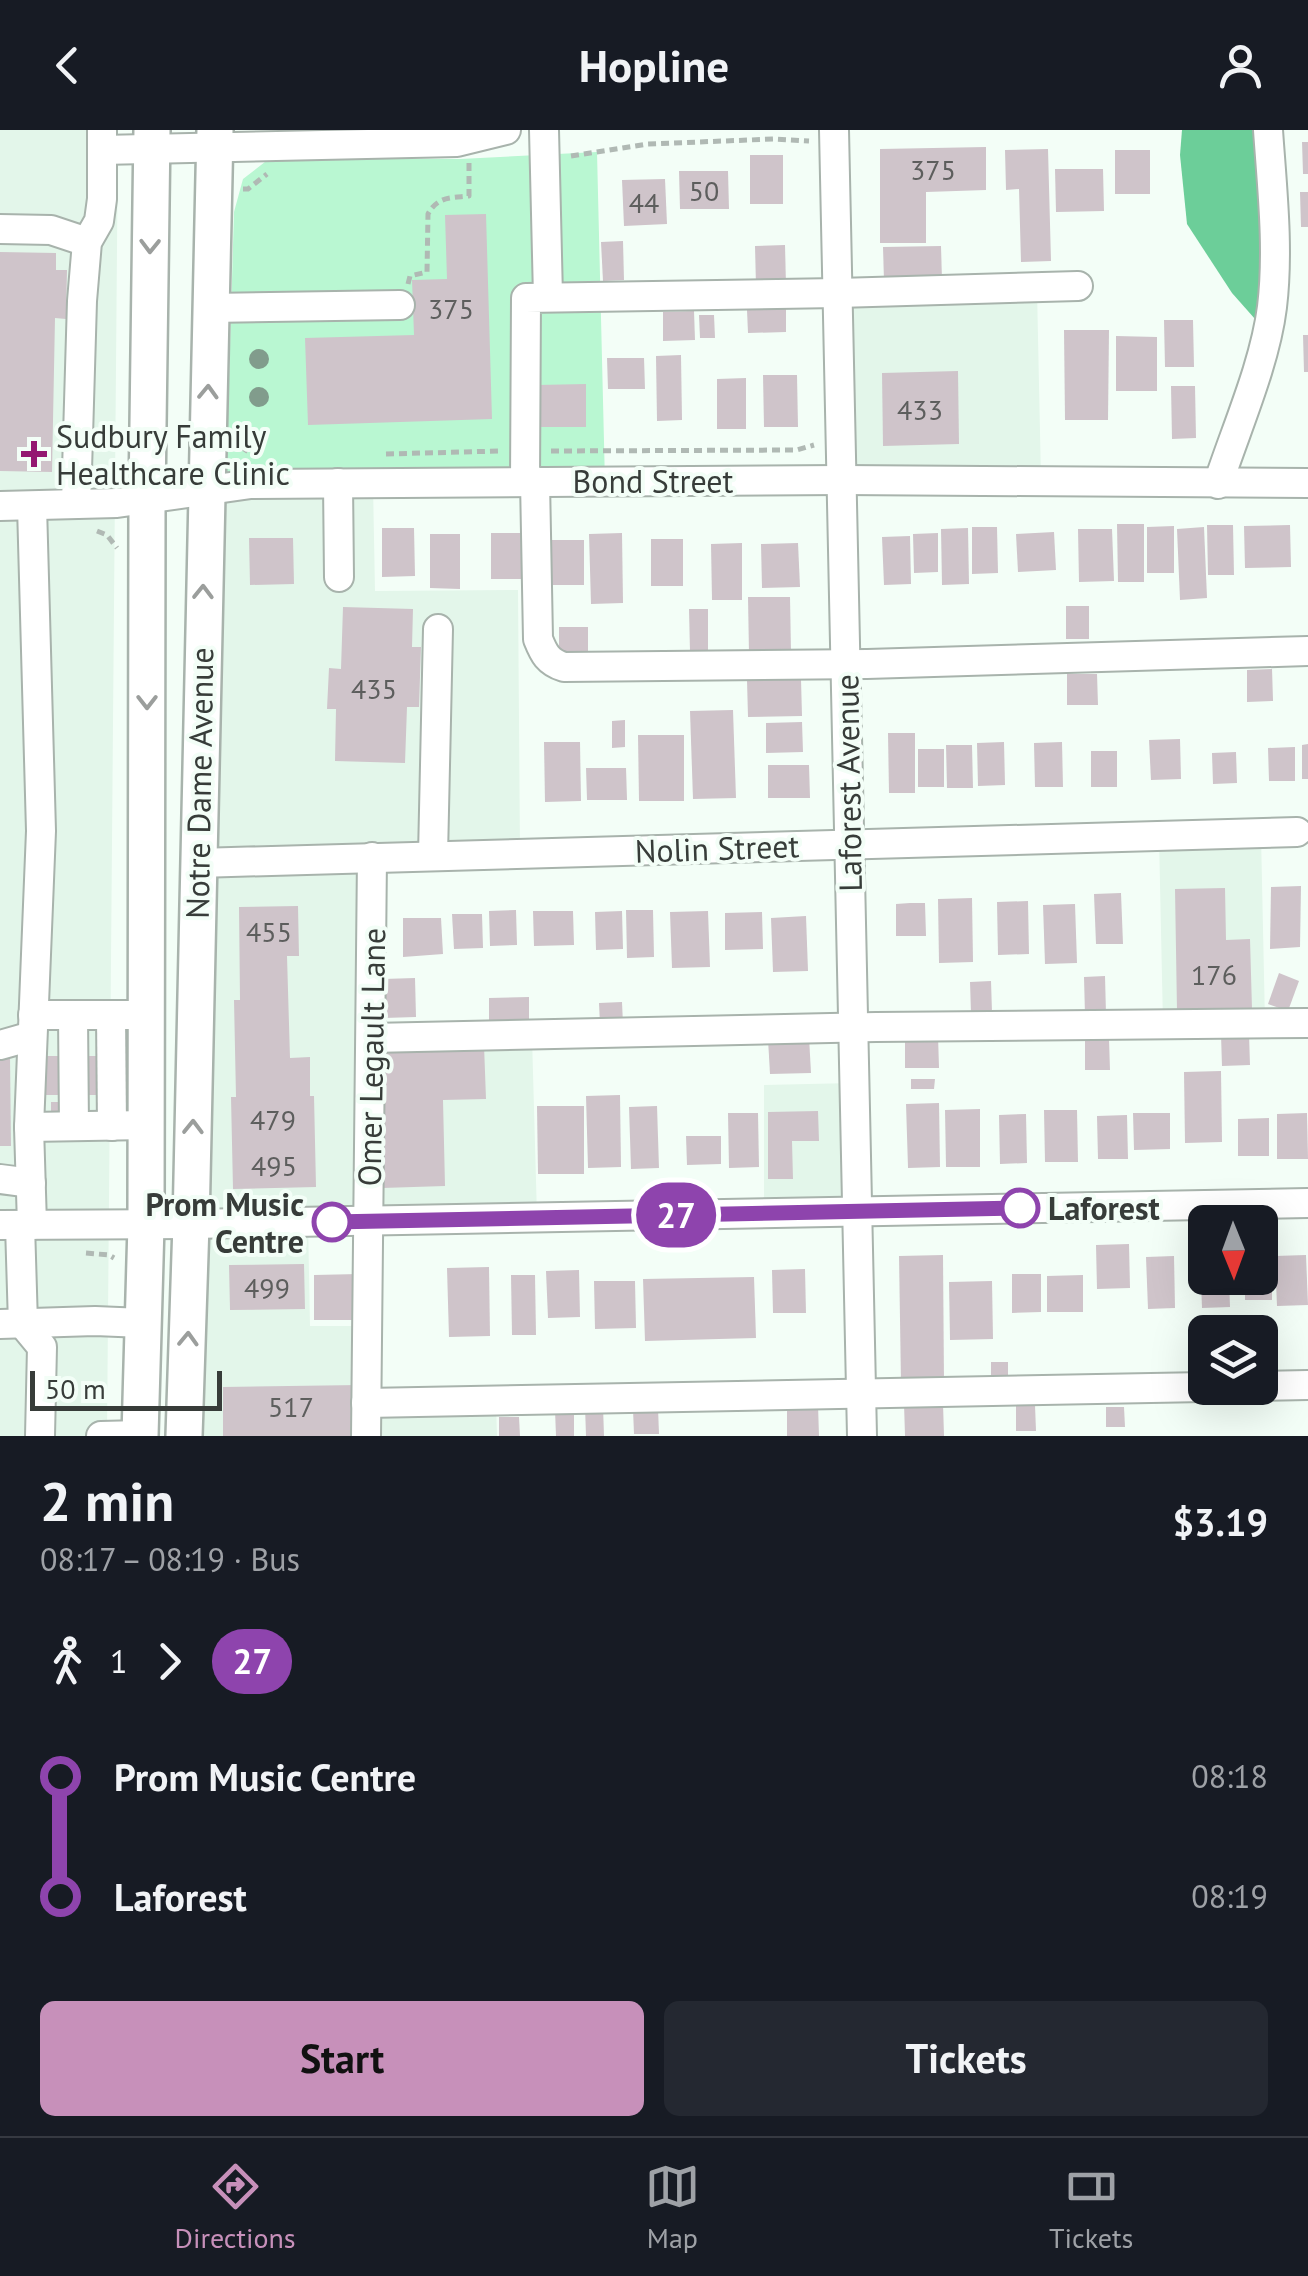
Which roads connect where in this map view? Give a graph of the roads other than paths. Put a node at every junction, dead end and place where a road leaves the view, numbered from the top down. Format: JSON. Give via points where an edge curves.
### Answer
{"nodes":[{"id":1,"x":506,"y":130,"type":"edge"},
{"id":2,"x":544,"y":130,"type":"edge"},
{"id":3,"x":834,"y":130,"type":"edge"},
{"id":4,"x":1268,"y":130,"type":"edge"},
{"id":5,"x":152,"y":139,"type":"edge"},
{"id":6,"x":215,"y":139,"type":"edge"},
{"id":7,"x":102,"y":140,"type":"edge"},
{"id":8,"x":0,"y":229,"type":"edge"},
{"id":9,"x":87,"y":242,"type":"junction"},
{"id":10,"x":1078,"y":286,"type":"dead end"},
{"id":11,"x":838,"y":293,"type":"junction"},
{"id":12,"x":548,"y":297,"type":"junction"},
{"id":13,"x":400,"y":305,"type":"road end"},
{"id":14,"x":210,"y":308,"type":"junction"},
{"id":15,"x":842,"y":480,"type":"junction"},
{"id":16,"x":530,"y":481,"type":"junction"},
{"id":17,"x":338,"y":483,"type":"junction"},
{"id":18,"x":1308,"y":483,"type":"edge"},
{"id":19,"x":1218,"y":484,"type":"junction"},
{"id":20,"x":206,"y":490,"type":"junction"},
{"id":21,"x":148,"y":499,"type":"junction"},
{"id":22,"x":76,"y":504,"type":"junction"},
{"id":23,"x":0,"y":506,"type":"edge"},
{"id":24,"x":32,"y":506,"type":"junction"},
{"id":25,"x":339,"y":577,"type":"dead end"},
{"id":26,"x":438,"y":629,"type":"dead end"},
{"id":27,"x":1308,"y":651,"type":"edge"},
{"id":28,"x":846,"y":664,"type":"junction"},
{"id":29,"x":1296,"y":832,"type":"dead end"},
{"id":30,"x":850,"y":845,"type":"junction"},
{"id":31,"x":433,"y":856,"type":"junction"},
{"id":32,"x":372,"y":858,"type":"junction"},
{"id":33,"x":198,"y":863,"type":"junction"},
{"id":34,"x":110,"y":1015,"type":"junction"},
{"id":35,"x":147,"y":1015,"type":"junction"},
{"id":36,"x":73,"y":1016,"type":"junction"},
{"id":37,"x":1308,"y":1023,"type":"edge"},
{"id":38,"x":32,"y":1026,"type":"junction"},
{"id":39,"x":853,"y":1028,"type":"junction"},
{"id":40,"x":371,"y":1038,"type":"junction"},
{"id":41,"x":0,"y":1045,"type":"edge"},
{"id":42,"x":129,"y":1125,"type":"junction"},
{"id":43,"x":74,"y":1126,"type":"junction"},
{"id":44,"x":29,"y":1127,"type":"junction"},
{"id":45,"x":0,"y":1179,"type":"edge"},
{"id":46,"x":31,"y":1183,"type":"junction"},
{"id":47,"x":1308,"y":1202,"type":"edge"},
{"id":48,"x":857,"y":1210,"type":"junction"},
{"id":49,"x":370,"y":1221,"type":"junction"},
{"id":50,"x":191,"y":1224,"type":"junction"},
{"id":51,"x":18,"y":1225,"type":"edge"},
{"id":52,"x":146,"y":1225,"type":"junction"},
{"id":53,"x":144,"y":1323,"type":"junction"},
{"id":54,"x":11,"y":1324,"type":"edge"},
{"id":55,"x":1308,"y":1385,"type":"edge"},
{"id":56,"x":1278,"y":1386,"type":"edge"},
{"id":57,"x":1188,"y":1387,"type":"edge"},
{"id":58,"x":861,"y":1395,"type":"junction"},
{"id":59,"x":366,"y":1403,"type":"junction"},
{"id":60,"x":40,"y":1436,"type":"edge"},
{"id":61,"x":101,"y":1436,"type":"edge"},
{"id":62,"x":140,"y":1436,"type":"edge"},
{"id":63,"x":184,"y":1436,"type":"edge"},
{"id":64,"x":366,"y":1436,"type":"edge"},
{"id":65,"x":862,"y":1436,"type":"edge"}],
"edges":[{"from":1,"to":6,"type":"street","via":[[457,142]]},
{"from":2,"to":12,"type":"street"},
{"from":3,"to":11,"type":"street","name":"Laforest Avenue"},
{"from":4,"to":19,"type":"street","via":[[1272,310]]},
{"from":5,"to":6,"type":"street"},
{"from":5,"to":7,"type":"street"},
{"from":5,"to":21,"type":"main road","name":"Notre Dame Avenue","one_way":true},
{"from":6,"to":14,"type":"main road","name":"Notre Dame Avenue"},
{"from":7,"to":9,"type":"street","via":[[99,220]]},
{"from":8,"to":9,"type":"street","via":[[52,230]]},
{"from":9,"to":22,"type":"street"},
{"from":10,"to":11,"type":"street"},
{"from":11,"to":12,"type":"street"},
{"from":11,"to":15,"type":"street","name":"Laforest Avenue"},
{"from":12,"to":16,"type":"street","via":[[526,298]]},
{"from":13,"to":14,"type":"street"},
{"from":20,"to":14,"type":"main road","name":"Notre Dame Avenue","one_way":true},
{"from":15,"to":16,"type":"street","name":"Bond Street"},
{"from":15,"to":19,"type":"street","name":"Bond Street"},
{"from":15,"to":28,"type":"street","name":"Laforest Avenue"},
{"from":16,"to":17,"type":"street","name":"Bond Street"},
{"from":16,"to":28,"type":"street","via":[[538,640],[552,663]]},
{"from":17,"to":20,"type":"street","name":"Bond Street"},
{"from":17,"to":25,"type":"street"},
{"from":18,"to":19,"type":"street","name":"Bond Street"},
{"from":20,"to":21,"type":"street","name":"Bond Street"},
{"from":33,"to":20,"type":"main road","name":"Notre Dame Avenue","one_way":true},
{"from":21,"to":22,"type":"street","name":"Bond Street"},
{"from":21,"to":35,"type":"main road","name":"Notre Dame Avenue","one_way":true},
{"from":22,"to":24,"type":"street","name":"Bond Street"},
{"from":23,"to":24,"type":"street","name":"Bond Street"},
{"from":24,"to":38,"type":"street","via":[[40,832]]},
{"from":26,"to":31,"type":"street"},
{"from":27,"to":28,"type":"street"},
{"from":28,"to":30,"type":"street","name":"Laforest Avenue"},
{"from":29,"to":30,"type":"street","name":"Nolin Street"},
{"from":30,"to":31,"type":"street","name":"Nolin Street"},
{"from":30,"to":39,"type":"street","name":"Laforest Avenue"},
{"from":31,"to":32,"type":"street","name":"Nolin Street"},
{"from":32,"to":33,"type":"street","name":"Nolin Street"},
{"from":32,"to":40,"type":"street","name":"Omer Legault Lane"},
{"from":50,"to":33,"type":"main road","name":"Notre Dame Avenue","one_way":true},
{"from":34,"to":35,"type":"street"},
{"from":34,"to":36,"type":"street"},
{"from":34,"to":42,"type":"street"},
{"from":35,"to":42,"type":"main road","name":"Notre Dame Avenue"},
{"from":36,"to":38,"type":"street"},
{"from":36,"to":43,"type":"street"},
{"from":37,"to":39,"type":"street"},
{"from":38,"to":41,"type":"street"},
{"from":38,"to":44,"type":"street"},
{"from":39,"to":40,"type":"street"},
{"from":39,"to":48,"type":"street","name":"Laforest Avenue"},
{"from":40,"to":49,"type":"street","name":"Omer Legault Lane"},
{"from":42,"to":43,"type":"street"},
{"from":42,"to":52,"type":"main road","name":"Notre Dame Avenue"},
{"from":43,"to":44,"type":"street"},
{"from":44,"to":46,"type":"street"},
{"from":45,"to":46,"type":"street"},
{"from":46,"to":51,"type":"street"},
{"from":47,"to":48,"type":"street"},
{"from":48,"to":49,"type":"street"},
{"from":48,"to":58,"type":"street","name":"Laforest Avenue"},
{"from":49,"to":50,"type":"street"},
{"from":49,"to":59,"type":"street","name":"Omer Legault Lane"},
{"from":50,"to":52,"type":"street"},
{"from":63,"to":50,"type":"main road","name":"Notre Dame Avenue","one_way":true},
{"from":51,"to":52,"type":"street"},
{"from":51,"to":54,"type":"street"},
{"from":52,"to":53,"type":"main road","name":"Notre Dame Avenue"},
{"from":53,"to":54,"type":"street"},
{"from":53,"to":62,"type":"main road","name":"Notre Dame Avenue"},
{"from":54,"to":60,"type":"street","via":[[42,1347]]},
{"from":55,"to":56,"type":"street"},
{"from":57,"to":58,"type":"street"},
{"from":58,"to":59,"type":"street"},
{"from":58,"to":65,"type":"street","name":"Laforest Avenue"},
{"from":59,"to":64,"type":"street","name":"Omer Legault Lane"},
{"from":61,"to":62,"type":"street"}]}
